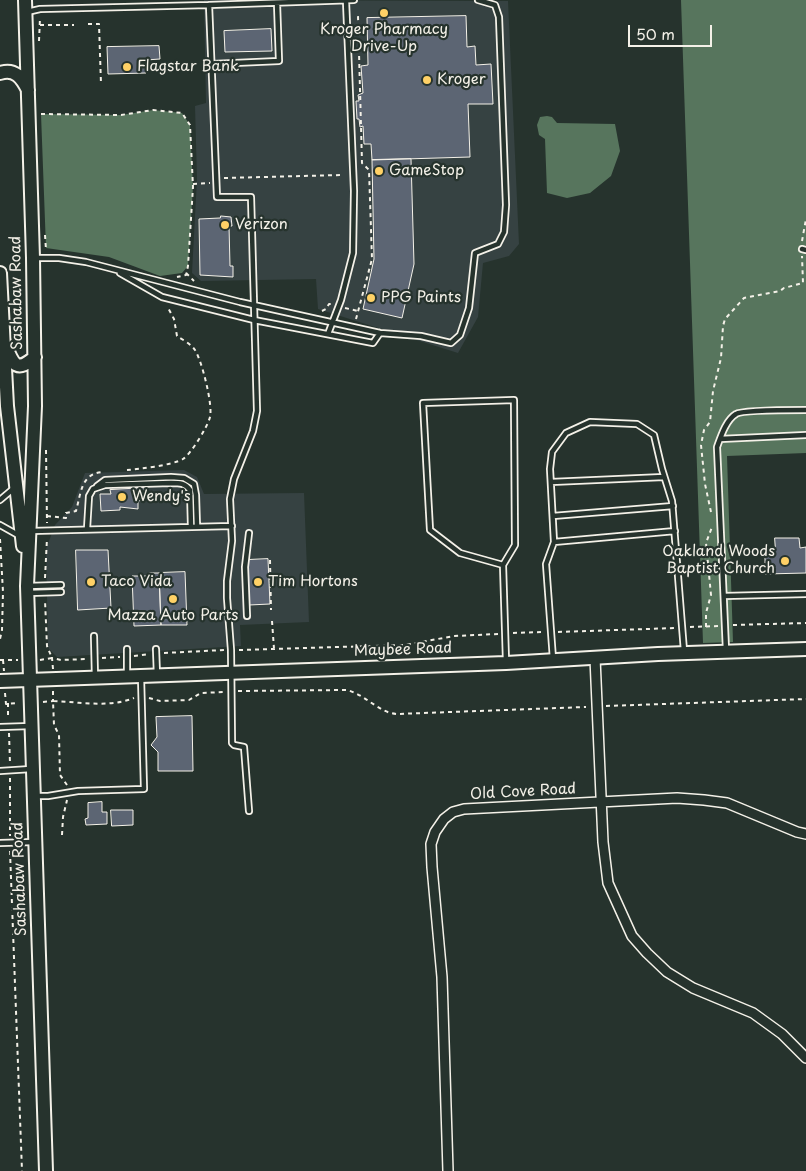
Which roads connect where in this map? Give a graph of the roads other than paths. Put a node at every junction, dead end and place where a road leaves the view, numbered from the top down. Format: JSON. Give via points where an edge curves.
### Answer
{"nodes":[{"id":1,"x":354,"y":0,"type":"edge"},
{"id":2,"x":478,"y":0,"type":"edge"},
{"id":3,"x":346,"y":1,"type":"edge"},
{"id":4,"x":277,"y":3,"type":"junction"},
{"id":5,"x":209,"y":5,"type":"junction"},
{"id":6,"x":25,"y":6,"type":"edge"},
{"id":7,"x":212,"y":64,"type":"junction"},
{"id":8,"x":0,"y":73,"type":"edge"},
{"id":9,"x":28,"y":90,"type":"junction"},
{"id":10,"x":33,"y":258,"type":"junction"},
{"id":11,"x":117,"y":271,"type":"junction"},
{"id":12,"x":0,"y":273,"type":"edge"},
{"id":13,"x":254,"y":305,"type":"junction"},
{"id":14,"x":1,"y":306,"type":"edge"},
{"id":15,"x":254,"y":320,"type":"junction"},
{"id":16,"x":332,"y":322,"type":"junction"},
{"id":17,"x":380,"y":333,"type":"junction"},
{"id":18,"x":328,"y":334,"type":"junction"},
{"id":19,"x":4,"y":343,"type":"junction"},
{"id":20,"x":35,"y":357,"type":"junction"},
{"id":21,"x":2,"y":359,"type":"edge"},
{"id":22,"x":806,"y":410,"type":"edge"},
{"id":23,"x":806,"y":436,"type":"edge"},
{"id":24,"x":720,"y":439,"type":"junction"},
{"id":25,"x":664,"y":477,"type":"junction"},
{"id":26,"x":551,"y":482,"type":"junction"},
{"id":27,"x":16,"y":486,"type":"junction"},
{"id":28,"x":0,"y":500,"type":"edge"},
{"id":29,"x":673,"y":506,"type":"junction"},
{"id":30,"x":553,"y":516,"type":"junction"},
{"id":31,"x":0,"y":524,"type":"edge"},
{"id":32,"x":232,"y":526,"type":"junction"},
{"id":33,"x":194,"y":527,"type":"junction"},
{"id":34,"x":87,"y":529,"type":"junction"},
{"id":35,"x":675,"y":531,"type":"junction"},
{"id":36,"x":249,"y":533,"type":"dead end"},
{"id":37,"x":26,"y":534,"type":"junction"},
{"id":38,"x":554,"y":542,"type":"junction"},
{"id":39,"x":503,"y":565,"type":"junction"},
{"id":40,"x":61,"y":585,"type":"dead end"},
{"id":41,"x":27,"y":589,"type":"junction"},
{"id":42,"x":61,"y":592,"type":"dead end"},
{"id":43,"x":806,"y":594,"type":"edge"},
{"id":44,"x":724,"y":596,"type":"junction"},
{"id":45,"x":246,"y":616,"type":"dead end"},
{"id":46,"x":94,"y":636,"type":"dead end"},
{"id":47,"x":127,"y":649,"type":"dead end"},
{"id":48,"x":806,"y":650,"type":"edge"},
{"id":49,"x":156,"y":651,"type":"road end"},
{"id":50,"x":726,"y":652,"type":"junction"},
{"id":51,"x":684,"y":653,"type":"junction"},
{"id":52,"x":595,"y":658,"type":"junction"},
{"id":53,"x":553,"y":661,"type":"junction"},
{"id":54,"x":506,"y":663,"type":"junction"},
{"id":55,"x":231,"y":672,"type":"junction"},
{"id":56,"x":157,"y":674,"type":"junction"},
{"id":57,"x":141,"y":675,"type":"junction"},
{"id":58,"x":127,"y":676,"type":"junction"},
{"id":59,"x":95,"y":677,"type":"junction"},
{"id":60,"x":30,"y":680,"type":"junction"},
{"id":61,"x":0,"y":681,"type":"edge"},
{"id":62,"x":31,"y":726,"type":"junction"},
{"id":63,"x":0,"y":727,"type":"edge"},
{"id":64,"x":33,"y":769,"type":"junction"},
{"id":65,"x":0,"y":771,"type":"edge"},
{"id":66,"x":33,"y":796,"type":"junction"},
{"id":67,"x":601,"y":802,"type":"junction"},
{"id":68,"x":249,"y":810,"type":"dead end"},
{"id":69,"x":806,"y":834,"type":"edge"},
{"id":70,"x":35,"y":842,"type":"junction"},
{"id":71,"x":0,"y":843,"type":"edge"},
{"id":72,"x":806,"y":1058,"type":"edge"},
{"id":73,"x":46,"y":1171,"type":"edge"},
{"id":74,"x":448,"y":1171,"type":"edge"}],
"edges":[{"from":1,"to":3,"type":"lane"},
{"from":2,"to":17,"type":"lane","via":[[495,5],[499,17],[506,205],[504,232],[498,244],[475,253],[469,308],[460,335],[451,343],[422,336]]},
{"from":3,"to":4,"type":"lane"},
{"from":3,"to":16,"type":"lane","via":[[354,191],[353,253]]},
{"from":4,"to":5,"type":"lane"},
{"from":4,"to":7,"type":"lane","via":[[279,61]]},
{"from":5,"to":6,"type":"lane","via":[[40,10]]},
{"from":5,"to":7,"type":"lane"},
{"from":6,"to":9,"type":"main road","name":"Sashabaw Road"},
{"from":7,"to":13,"type":"lane","via":[[218,197],[251,198]]},
{"from":8,"to":9,"type":"main road","via":[[14,72]]},
{"from":9,"to":10,"type":"main road","name":"Sashabaw Road"},
{"from":10,"to":11,"type":"lane","via":[[86,262]]},
{"from":10,"to":20,"type":"main road","name":"Sashabaw Road"},
{"from":11,"to":13,"type":"lane"},
{"from":11,"to":15,"type":"lane","via":[[162,297]]},
{"from":12,"to":14,"type":"main road","name":"Sashabaw Road"},
{"from":13,"to":15,"type":"lane"},
{"from":13,"to":16,"type":"lane"},
{"from":14,"to":19,"type":"main road","name":"Sashabaw Road"},
{"from":15,"to":18,"type":"lane"},
{"from":15,"to":32,"type":"lane","via":[[256,411],[253,431],[234,478],[230,499]]},
{"from":16,"to":17,"type":"lane"},
{"from":16,"to":18,"type":"lane"},
{"from":17,"to":18,"type":"lane","via":[[373,343]]},
{"from":19,"to":20,"type":"main road","via":[[17,365],[24,366]]},
{"from":19,"to":21,"type":"main road","name":"Sashabaw Road"},
{"from":20,"to":37,"type":"main road","name":"Sashabaw Road"},
{"from":21,"to":27,"type":"main road","name":"Sashabaw Road"},
{"from":22,"to":24,"type":"lane","via":[[738,413],[728,421]]},
{"from":23,"to":24,"type":"lane"},
{"from":24,"to":44,"type":"lane"},
{"from":25,"to":26,"type":"lane"},
{"from":25,"to":26,"type":"lane","via":[[654,434],[637,424],[590,422],[566,433],[552,452]]},
{"from":25,"to":29,"type":"lane"},
{"from":26,"to":30,"type":"lane"},
{"from":27,"to":28,"type":"lane"},
{"from":27,"to":37,"type":"main road","name":"Sashabaw Road"},
{"from":29,"to":30,"type":"lane"},
{"from":29,"to":35,"type":"lane"},
{"from":30,"to":38,"type":"lane"},
{"from":31,"to":37,"type":"lane"},
{"from":32,"to":33,"type":"lane"},
{"from":32,"to":55,"type":"lane","via":[[227,581]]},
{"from":33,"to":34,"type":"lane"},
{"from":33,"to":34,"type":"lane","via":[[190,490],[181,483],[106,485],[93,489],[89,496]]},
{"from":34,"to":37,"type":"lane"},
{"from":35,"to":38,"type":"lane"},
{"from":35,"to":51,"type":"lane"},
{"from":36,"to":45,"type":"lane","via":[[245,567]]},
{"from":37,"to":41,"type":"main road","name":"Sashabaw Road"},
{"from":38,"to":53,"type":"lane","via":[[546,564]]},
{"from":39,"to":39,"type":"lane","via":[[460,553],[430,530],[423,403],[514,400],[515,545]]},
{"from":39,"to":54,"type":"lane"},
{"from":40,"to":41,"type":"lane"},
{"from":41,"to":42,"type":"lane"},
{"from":41,"to":60,"type":"main road","name":"Sashabaw Road"},
{"from":43,"to":44,"type":"lane"},
{"from":44,"to":50,"type":"lane"},
{"from":46,"to":59,"type":"lane"},
{"from":47,"to":58,"type":"lane"},
{"from":48,"to":50,"type":"main road","name":"Maybee Road"},
{"from":49,"to":56,"type":"lane"},
{"from":50,"to":51,"type":"main road","name":"Maybee Road"},
{"from":51,"to":52,"type":"main road","name":"Maybee Road"},
{"from":52,"to":53,"type":"main road","name":"Maybee Road"},
{"from":52,"to":67,"type":"street"},
{"from":53,"to":54,"type":"main road","name":"Maybee Road"},
{"from":54,"to":55,"type":"main road","name":"Maybee Road"},
{"from":55,"to":56,"type":"main road","name":"Maybee Road"},
{"from":55,"to":68,"type":"lane","via":[[232,743],[244,747]]},
{"from":56,"to":57,"type":"main road","name":"Maybee Road"},
{"from":57,"to":58,"type":"main road","name":"Maybee Road"},
{"from":57,"to":66,"type":"lane","via":[[144,789]]},
{"from":58,"to":59,"type":"main road","name":"Maybee Road"},
{"from":59,"to":60,"type":"main road","name":"Maybee Road"},
{"from":60,"to":61,"type":"main road","name":"Maybee Road"},
{"from":60,"to":62,"type":"main road","name":"Sashabaw Road"},
{"from":62,"to":63,"type":"lane"},
{"from":62,"to":64,"type":"main road","name":"Sashabaw Road"},
{"from":64,"to":65,"type":"lane"},
{"from":64,"to":66,"type":"main road","name":"Sashabaw Road"},
{"from":66,"to":70,"type":"main road","name":"Sashabaw Road"},
{"from":67,"to":69,"type":"street","name":"Old Cove Road","via":[[677,798],[727,803]]},
{"from":67,"to":72,"type":"street","via":[[608,883],[632,936],[667,972],[694,988],[754,1013]]},
{"from":67,"to":74,"type":"street","name":"Old Cove Road","via":[[464,809],[444,819],[435,832],[431,844],[442,977]]},
{"from":70,"to":71,"type":"lane"},
{"from":70,"to":73,"type":"main road","name":"Sashabaw Road"}]}
